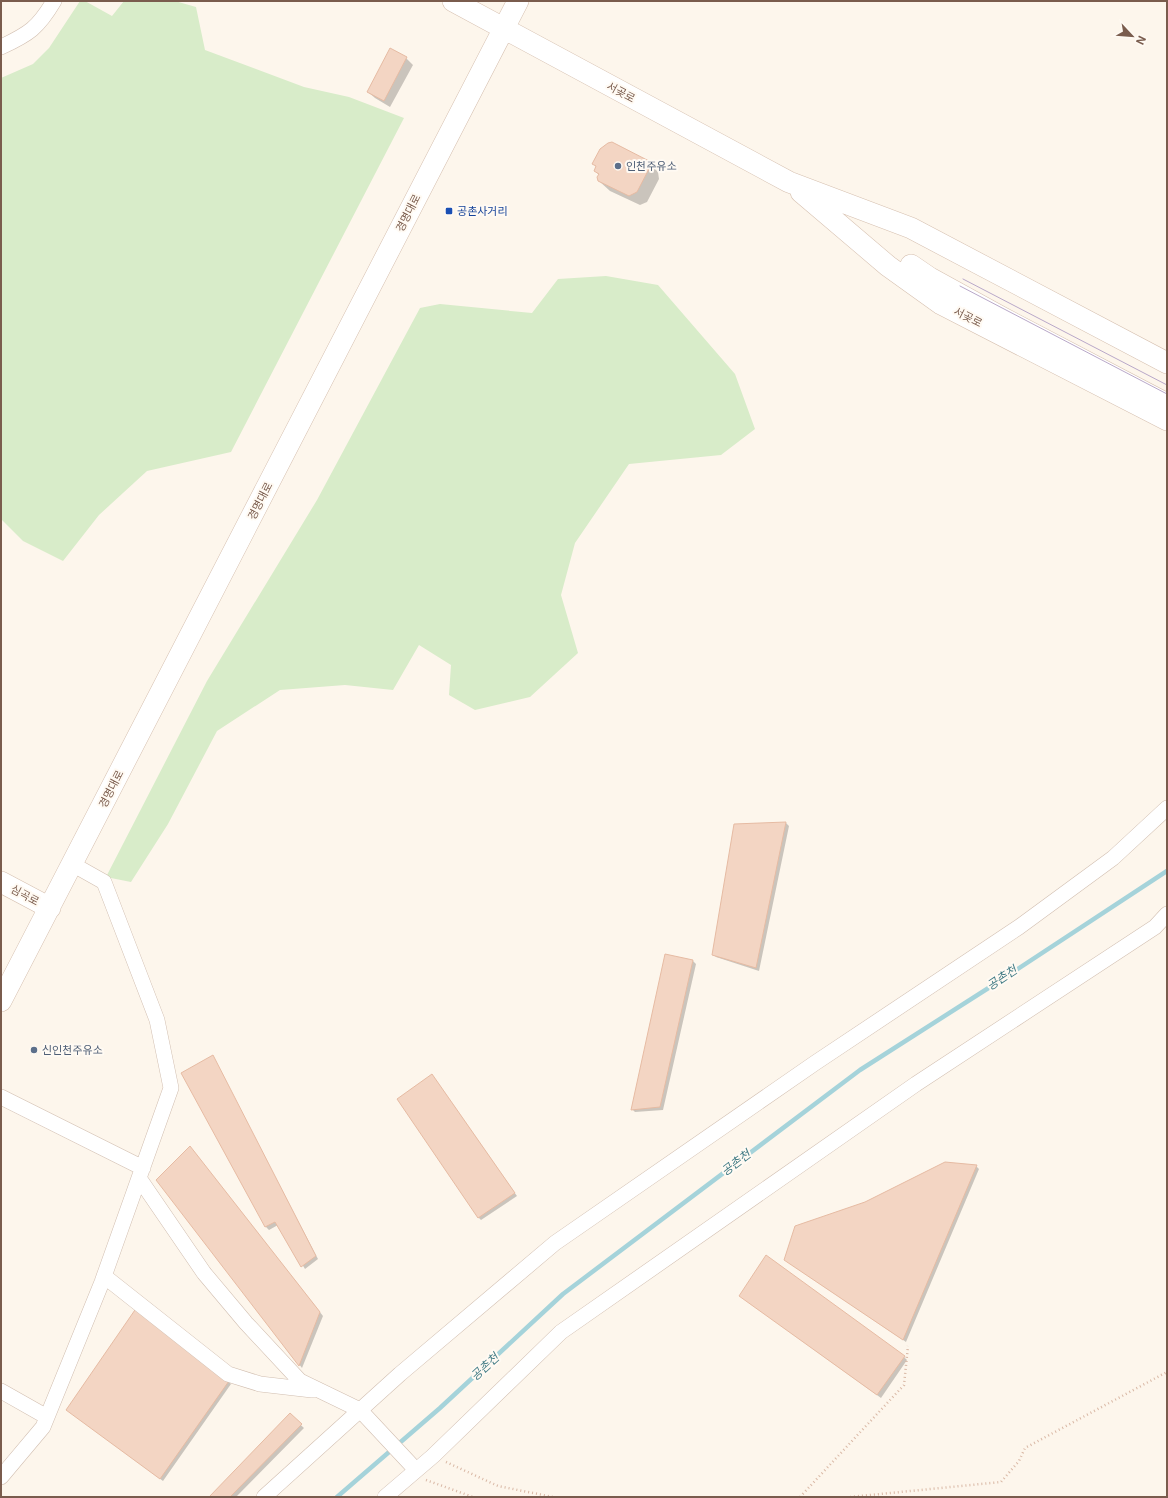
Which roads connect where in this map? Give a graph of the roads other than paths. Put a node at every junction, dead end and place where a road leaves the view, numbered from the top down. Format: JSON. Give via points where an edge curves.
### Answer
{"nodes":[{"id":1,"x":54,"y":1,"type":"edge"},
{"id":2,"x":453,"y":1,"type":"edge"},
{"id":3,"x":518,"y":1,"type":"edge"},
{"id":4,"x":503,"y":28,"type":"junction"},
{"id":5,"x":1,"y":47,"type":"edge"},
{"id":6,"x":790,"y":182,"type":"junction"},
{"id":7,"x":809,"y":190,"type":"junction"},
{"id":8,"x":1167,"y":363,"type":"edge"},
{"id":9,"x":1167,"y":404,"type":"edge"},
{"id":10,"x":1167,"y":420,"type":"edge"},
{"id":11,"x":1167,"y":808,"type":"edge"},
{"id":12,"x":72,"y":864,"type":"junction"},
{"id":13,"x":1,"y":882,"type":"edge"},
{"id":14,"x":50,"y":908,"type":"junction"},
{"id":15,"x":1167,"y":914,"type":"edge"},
{"id":16,"x":1,"y":1001,"type":"edge"},
{"id":17,"x":1,"y":1096,"type":"edge"},
{"id":18,"x":141,"y":1173,"type":"junction"},
{"id":19,"x":104,"y":1276,"type":"junction"},
{"id":20,"x":1,"y":1391,"type":"edge"},
{"id":21,"x":321,"y":1391,"type":"junction"},
{"id":22,"x":363,"y":1413,"type":"junction"},
{"id":23,"x":47,"y":1417,"type":"junction"},
{"id":24,"x":412,"y":1466,"type":"junction"},
{"id":25,"x":1,"y":1477,"type":"edge"},
{"id":26,"x":264,"y":1497,"type":"edge"},
{"id":27,"x":385,"y":1497,"type":"edge"}],
"edges":[{"from":1,"to":5,"type":"street","via":[[44,19],[28,34]]},
{"from":2,"to":4,"type":"main road","name":"서곶로"},
{"from":3,"to":4,"type":"main road","name":"경명대로"},
{"from":4,"to":6,"type":"main road","name":"서곶로"},
{"from":4,"to":12,"type":"main road","name":"경명대로"},
{"from":6,"to":7,"type":"main road","name":"서곶로"},
{"from":6,"to":10,"type":"main road","name":"서곶로","via":[[888,266],[941,304]]},
{"from":7,"to":8,"type":"main road","name":"서곶로","via":[[910,228]]},
{"from":7,"to":9,"type":"main road","name":"서곶로","via":[[930,278]]},
{"from":11,"to":22,"type":"street","via":[[1113,858],[1019,927],[815,1063],[555,1243],[400,1374]]},
{"from":12,"to":14,"type":"main road","name":"경명대로"},
{"from":12,"to":18,"type":"street","via":[[104,882],[157,1020],[171,1088]]},
{"from":13,"to":14,"type":"main road","name":"심곡로"},
{"from":14,"to":16,"type":"main road","name":"경명대로"},
{"from":15,"to":24,"type":"street","via":[[1154,928],[916,1084],[561,1332],[433,1456]]},
{"from":17,"to":18,"type":"street"},
{"from":18,"to":19,"type":"street"},
{"from":18,"to":21,"type":"street","via":[[204,1273],[300,1381]]},
{"from":19,"to":21,"type":"street","via":[[228,1374],[260,1384]]},
{"from":19,"to":23,"type":"street"},
{"from":20,"to":23,"type":"street"},
{"from":21,"to":22,"type":"street"},
{"from":22,"to":24,"type":"street"},
{"from":22,"to":26,"type":"street"},
{"from":23,"to":25,"type":"street","via":[[43,1427]]},
{"from":24,"to":27,"type":"street"}]}
